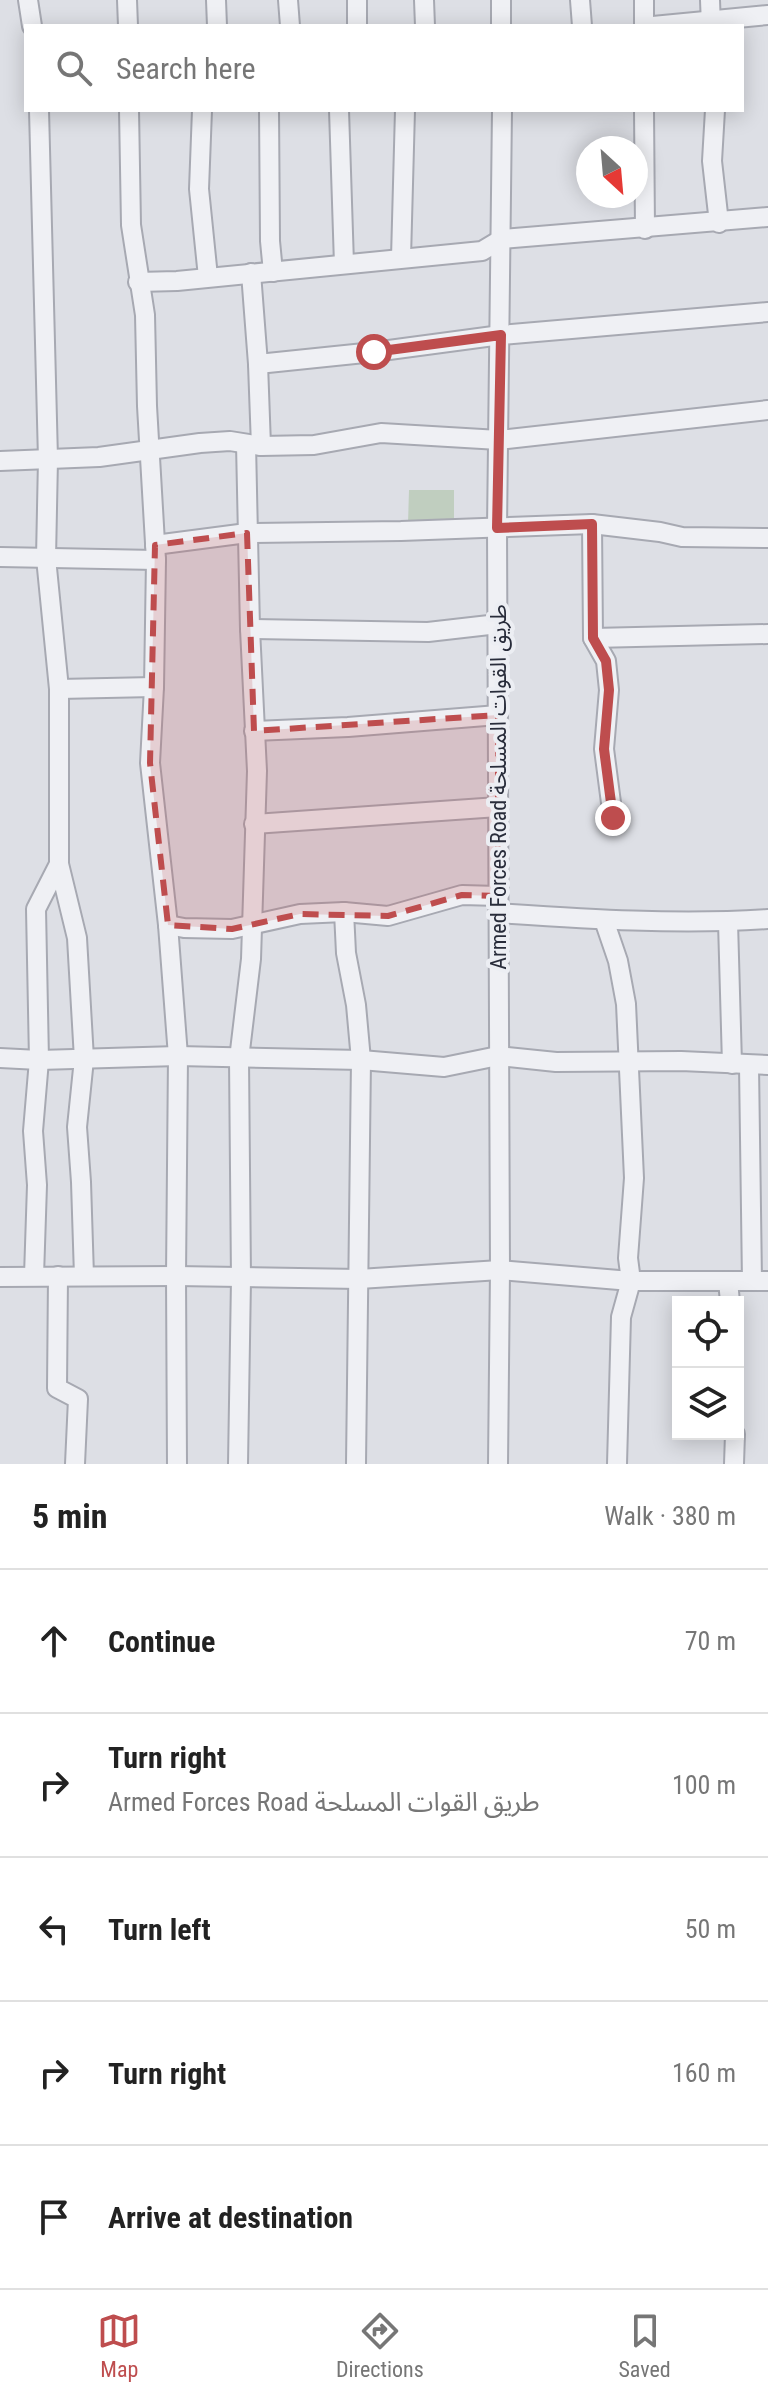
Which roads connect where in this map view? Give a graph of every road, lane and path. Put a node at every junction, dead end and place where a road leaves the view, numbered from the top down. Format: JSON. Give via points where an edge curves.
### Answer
{"nodes":[{"id":1,"x":28,"y":0,"type":"edge"},
{"id":2,"x":127,"y":0,"type":"edge"},
{"id":3,"x":216,"y":0,"type":"edge"},
{"id":4,"x":288,"y":0,"type":"edge"},
{"id":5,"x":357,"y":0,"type":"edge"},
{"id":6,"x":424,"y":0,"type":"edge"},
{"id":7,"x":501,"y":0,"type":"edge"},
{"id":8,"x":580,"y":0,"type":"edge"},
{"id":9,"x":644,"y":0,"type":"edge"},
{"id":10,"x":710,"y":0,"type":"edge"},
{"id":11,"x":768,"y":15,"type":"edge"},
{"id":12,"x":32,"y":24,"type":"edge"},
{"id":13,"x":128,"y":24,"type":"edge"},
{"id":14,"x":217,"y":24,"type":"edge"},
{"id":15,"x":290,"y":24,"type":"edge"},
{"id":16,"x":357,"y":24,"type":"edge"},
{"id":17,"x":425,"y":24,"type":"edge"},
{"id":18,"x":501,"y":24,"type":"edge"},
{"id":19,"x":582,"y":24,"type":"edge"},
{"id":20,"x":644,"y":24,"type":"edge"},
{"id":21,"x":711,"y":24,"type":"edge"},
{"id":22,"x":39,"y":112,"type":"edge"},
{"id":23,"x":129,"y":112,"type":"edge"},
{"id":24,"x":202,"y":112,"type":"edge"},
{"id":25,"x":269,"y":112,"type":"edge"},
{"id":26,"x":339,"y":112,"type":"edge"},
{"id":27,"x":405,"y":112,"type":"edge"},
{"id":28,"x":502,"y":112,"type":"edge"},
{"id":29,"x":644,"y":112,"type":"edge"},
{"id":30,"x":715,"y":112,"type":"edge"},
{"id":31,"x":768,"y":217,"type":"edge"},
{"id":32,"x":719,"y":223,"type":"junction"},
{"id":33,"x":645,"y":229,"type":"junction"},
{"id":34,"x":502,"y":239,"type":"junction"},
{"id":35,"x":401,"y":258,"type":"junction"},
{"id":36,"x":344,"y":264,"type":"junction"},
{"id":37,"x":273,"y":272,"type":"junction"},
{"id":38,"x":251,"y":273,"type":"junction"},
{"id":39,"x":208,"y":277,"type":"junction"},
{"id":40,"x":138,"y":282,"type":"junction"},
{"id":41,"x":768,"y":312,"type":"edge"},
{"id":42,"x":501,"y":335,"type":"junction"},
{"id":43,"x":258,"y":364,"type":"junction"},
{"id":44,"x":768,"y":410,"type":"edge"},
{"id":45,"x":499,"y":440,"type":"junction"},
{"id":46,"x":254,"y":445,"type":"junction"},
{"id":47,"x":151,"y":449,"type":"junction"},
{"id":48,"x":48,"y":459,"type":"junction"},
{"id":49,"x":0,"y":461,"type":"edge"},
{"id":50,"x":592,"y":524,"type":"junction"},
{"id":51,"x":497,"y":528,"type":"junction"},
{"id":52,"x":247,"y":533,"type":"junction"},
{"id":53,"x":768,"y":538,"type":"edge"},
{"id":54,"x":156,"y":552,"type":"junction"},
{"id":55,"x":0,"y":557,"type":"edge"},
{"id":56,"x":46,"y":558,"type":"junction"},
{"id":57,"x":498,"y":624,"type":"junction"},
{"id":58,"x":250,"y":629,"type":"junction"},
{"id":59,"x":768,"y":634,"type":"edge"},
{"id":60,"x":593,"y":638,"type":"junction"},
{"id":61,"x":154,"y":687,"type":"junction"},
{"id":62,"x":59,"y":689,"type":"junction"},
{"id":63,"x":498,"y":715,"type":"junction"},
{"id":64,"x":254,"y":731,"type":"junction"},
{"id":65,"x":498,"y":807,"type":"junction"},
{"id":66,"x":613,"y":818,"type":"dead end"},
{"id":67,"x":254,"y":824,"type":"junction"},
{"id":68,"x":59,"y":864,"type":"junction"},
{"id":69,"x":498,"y":904,"type":"junction"},
{"id":70,"x":344,"y":912,"type":"junction"},
{"id":71,"x":768,"y":919,"type":"edge"},
{"id":72,"x":604,"y":920,"type":"junction"},
{"id":73,"x":728,"y":922,"type":"junction"},
{"id":74,"x":251,"y":923,"type":"junction"},
{"id":75,"x":168,"y":925,"type":"junction"},
{"id":76,"x":178,"y":1056,"type":"junction"},
{"id":77,"x":498,"y":1056,"type":"junction"},
{"id":78,"x":0,"y":1058,"type":"edge"},
{"id":79,"x":84,"y":1059,"type":"junction"},
{"id":80,"x":239,"y":1059,"type":"junction"},
{"id":81,"x":39,"y":1060,"type":"junction"},
{"id":82,"x":361,"y":1060,"type":"junction"},
{"id":83,"x":630,"y":1063,"type":"junction"},
{"id":84,"x":750,"y":1065,"type":"edge"},
{"id":85,"x":500,"y":1270,"type":"junction"},
{"id":86,"x":34,"y":1276,"type":"junction"},
{"id":87,"x":58,"y":1276,"type":"junction"},
{"id":88,"x":84,"y":1276,"type":"junction"},
{"id":89,"x":176,"y":1276,"type":"junction"},
{"id":90,"x":0,"y":1277,"type":"edge"},
{"id":91,"x":241,"y":1279,"type":"junction"},
{"id":92,"x":359,"y":1279,"type":"junction"},
{"id":93,"x":631,"y":1281,"type":"junction"},
{"id":94,"x":728,"y":1281,"type":"junction"},
{"id":95,"x":760,"y":1281,"type":"edge"},
{"id":96,"x":729,"y":1296,"type":"edge"},
{"id":97,"x":735,"y":1440,"type":"edge"},
{"id":98,"x":75,"y":1464,"type":"edge"},
{"id":99,"x":177,"y":1464,"type":"edge"},
{"id":100,"x":238,"y":1464,"type":"edge"},
{"id":101,"x":356,"y":1464,"type":"edge"},
{"id":102,"x":498,"y":1464,"type":"edge"},
{"id":103,"x":617,"y":1464,"type":"edge"},
{"id":104,"x":734,"y":1464,"type":"edge"}],
"edges":[{"from":1,"to":12,"type":"street"},
{"from":2,"to":13,"type":"street"},
{"from":3,"to":14,"type":"street"},
{"from":4,"to":15,"type":"street"},
{"from":5,"to":16,"type":"street"},
{"from":6,"to":17,"type":"street"},
{"from":7,"to":18,"type":"street"},
{"from":8,"to":19,"type":"street"},
{"from":9,"to":20,"type":"street"},
{"from":10,"to":21,"type":"street"},
{"from":11,"to":21,"type":"street"},
{"from":22,"to":48,"type":"street"},
{"from":23,"to":40,"type":"street"},
{"from":24,"to":39,"type":"street","via":[[199,189]]},
{"from":25,"to":37,"type":"street"},
{"from":26,"to":36,"type":"street"},
{"from":27,"to":35,"type":"street"},
{"from":28,"to":34,"type":"street","name":"Armed Forces Road طريق القوات المسلحة"},
{"from":29,"to":33,"type":"street"},
{"from":30,"to":32,"type":"street","via":[[712,161]]},
{"from":31,"to":32,"type":"street"},
{"from":32,"to":33,"type":"street"},
{"from":33,"to":34,"type":"street"},
{"from":34,"to":35,"type":"street","via":[[482,251]]},
{"from":34,"to":42,"type":"street","name":"Armed Forces Road طريق القوات المسلحة"},
{"from":35,"to":36,"type":"street"},
{"from":36,"to":37,"type":"street"},
{"from":37,"to":38,"type":"street"},
{"from":38,"to":39,"type":"street"},
{"from":38,"to":43,"type":"street"},
{"from":39,"to":40,"type":"street"},
{"from":40,"to":47,"type":"street","via":[[145,315]]},
{"from":41,"to":42,"type":"street"},
{"from":42,"to":43,"type":"street"},
{"from":42,"to":45,"type":"street","name":"Armed Forces Road طريق القوات المسلحة"},
{"from":43,"to":46,"type":"street"},
{"from":44,"to":45,"type":"street"},
{"from":45,"to":46,"type":"street","via":[[381,433],[314,445]]},
{"from":45,"to":51,"type":"street","name":"Armed Forces Road طريق القوات المسلحة"},
{"from":46,"to":47,"type":"street","via":[[230,441]]},
{"from":46,"to":52,"type":"street"},
{"from":47,"to":48,"type":"street"},
{"from":47,"to":54,"type":"street"},
{"from":48,"to":49,"type":"street"},
{"from":48,"to":56,"type":"street"},
{"from":50,"to":51,"type":"street"},
{"from":50,"to":53,"type":"street","via":[[682,537]]},
{"from":50,"to":60,"type":"street"},
{"from":51,"to":52,"type":"street"},
{"from":51,"to":57,"type":"street","name":"Armed Forces Road طريق القوات المسلحة"},
{"from":52,"to":54,"type":"street"},
{"from":52,"to":58,"type":"street"},
{"from":54,"to":56,"type":"street"},
{"from":54,"to":61,"type":"street"},
{"from":55,"to":56,"type":"street"},
{"from":56,"to":62,"type":"street"},
{"from":57,"to":58,"type":"street","via":[[428,632]]},
{"from":57,"to":63,"type":"street","name":"Armed Forces Road طريق القوات المسلحة"},
{"from":58,"to":64,"type":"street"},
{"from":59,"to":60,"type":"street"},
{"from":60,"to":66,"type":"street","via":[[606,661],[604,749]]},
{"from":61,"to":62,"type":"street"},
{"from":61,"to":75,"type":"street","via":[[150,763]]},
{"from":62,"to":68,"type":"street"},
{"from":63,"to":64,"type":"street"},
{"from":63,"to":65,"type":"street","name":"Armed Forces Road طريق القوات المسلحة"},
{"from":64,"to":67,"type":"street"},
{"from":65,"to":67,"type":"street"},
{"from":65,"to":69,"type":"street","name":"Armed Forces Road طريق القوات المسلحة"},
{"from":67,"to":74,"type":"street"},
{"from":68,"to":79,"type":"street","via":[[77,938]]},
{"from":68,"to":81,"type":"street","via":[[36,909]]},
{"from":69,"to":70,"type":"street","via":[[462,895],[388,916]]},
{"from":69,"to":72,"type":"street"},
{"from":69,"to":77,"type":"street","name":"Armed Forces Road طريق القوات المسلحة"},
{"from":70,"to":74,"type":"street"},
{"from":70,"to":82,"type":"street"},
{"from":71,"to":73,"type":"street"},
{"from":72,"to":73,"type":"street"},
{"from":72,"to":83,"type":"street","via":[[621,975]]},
{"from":73,"to":84,"type":"street"},
{"from":74,"to":75,"type":"street","via":[[232,929]]},
{"from":74,"to":80,"type":"street"},
{"from":75,"to":76,"type":"street"},
{"from":76,"to":79,"type":"street"},
{"from":76,"to":80,"type":"street"},
{"from":76,"to":89,"type":"street"},
{"from":77,"to":82,"type":"street","via":[[444,1067]]},
{"from":77,"to":83,"type":"street"},
{"from":77,"to":85,"type":"street","name":"Armed Forces Road طريق القوات المسلحة"},
{"from":78,"to":81,"type":"street"},
{"from":79,"to":81,"type":"street"},
{"from":79,"to":88,"type":"street","via":[[77,1127]]},
{"from":80,"to":82,"type":"street"},
{"from":80,"to":91,"type":"street"},
{"from":81,"to":86,"type":"street","via":[[33,1131]]},
{"from":82,"to":92,"type":"street"},
{"from":83,"to":84,"type":"street"},
{"from":83,"to":93,"type":"street"},
{"from":84,"to":95,"type":"street"},
{"from":85,"to":92,"type":"street"},
{"from":85,"to":93,"type":"street"},
{"from":85,"to":102,"type":"street","name":"Armed Forces Road طريق القوات المسلحة"},
{"from":86,"to":87,"type":"street"},
{"from":86,"to":90,"type":"street"},
{"from":87,"to":88,"type":"street"},
{"from":87,"to":98,"type":"street","via":[[57,1388],[78,1399]]},
{"from":88,"to":89,"type":"street"},
{"from":89,"to":91,"type":"street"},
{"from":89,"to":99,"type":"street"},
{"from":91,"to":92,"type":"street"},
{"from":91,"to":100,"type":"street"},
{"from":92,"to":101,"type":"street"},
{"from":93,"to":94,"type":"street"},
{"from":93,"to":103,"type":"street","via":[[621,1317]]},
{"from":94,"to":95,"type":"street"},
{"from":94,"to":96,"type":"street"},
{"from":97,"to":104,"type":"street"}]}
